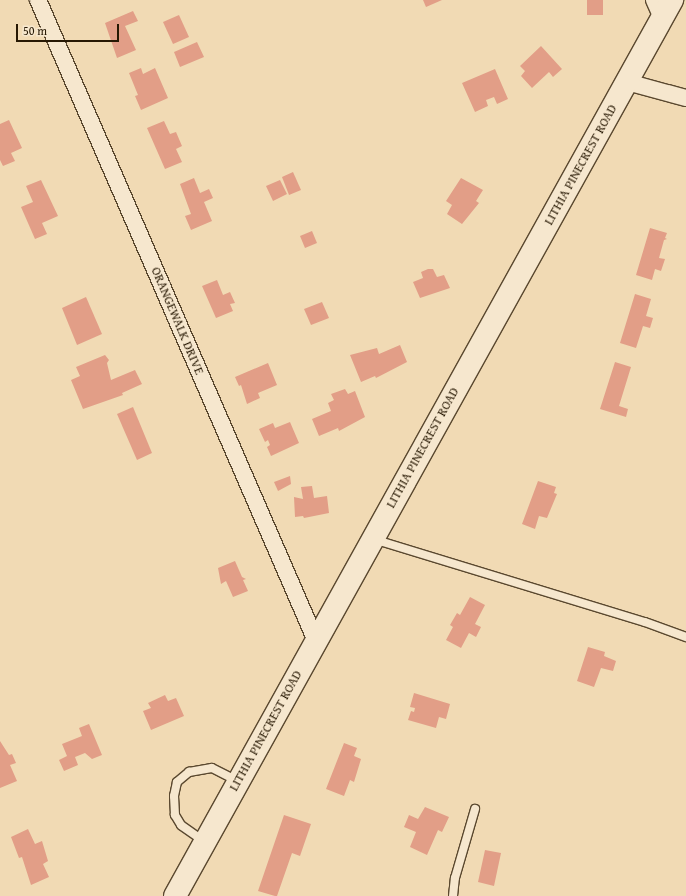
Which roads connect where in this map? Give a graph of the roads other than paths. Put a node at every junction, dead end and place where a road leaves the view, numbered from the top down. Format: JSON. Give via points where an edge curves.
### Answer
{"nodes":[{"id":1,"x":38,"y":0,"type":"edge"},
{"id":2,"x":662,"y":6,"type":"edge"},
{"id":3,"x":627,"y":82,"type":"junction"},
{"id":4,"x":686,"y":98,"type":"edge"},
{"id":5,"x":373,"y":539,"type":"junction"},
{"id":6,"x":686,"y":637,"type":"edge"},
{"id":7,"x":316,"y":641,"type":"junction"},
{"id":8,"x":238,"y":781,"type":"junction"},
{"id":9,"x":475,"y":809,"type":"dead end"},
{"id":10,"x":205,"y":842,"type":"junction"},
{"id":11,"x":175,"y":896,"type":"edge"},
{"id":12,"x":453,"y":896,"type":"edge"}],
"edges":[{"from":1,"to":7,"type":"street","name":"ORANGEWALK DRIVE"},
{"from":2,"to":3,"type":"main road","name":"LITHIA PINECREST ROAD"},
{"from":3,"to":4,"type":"street"},
{"from":3,"to":5,"type":"main road","name":"LITHIA PINECREST ROAD"},
{"from":5,"to":6,"type":"lane","via":[[645,622]]},
{"from":5,"to":7,"type":"main road","name":"LITHIA PINECREST ROAD"},
{"from":7,"to":8,"type":"main road","name":"LITHIA PINECREST ROAD"},
{"from":8,"to":10,"type":"main road","name":"LITHIA PINECREST ROAD"},
{"from":8,"to":10,"type":"lane","via":[[212,768],[189,772],[178,782],[174,796],[175,815],[181,825]]},
{"from":9,"to":12,"type":"lane","via":[[455,878]]},
{"from":10,"to":11,"type":"main road","name":"LITHIA PINECREST ROAD"}]}
